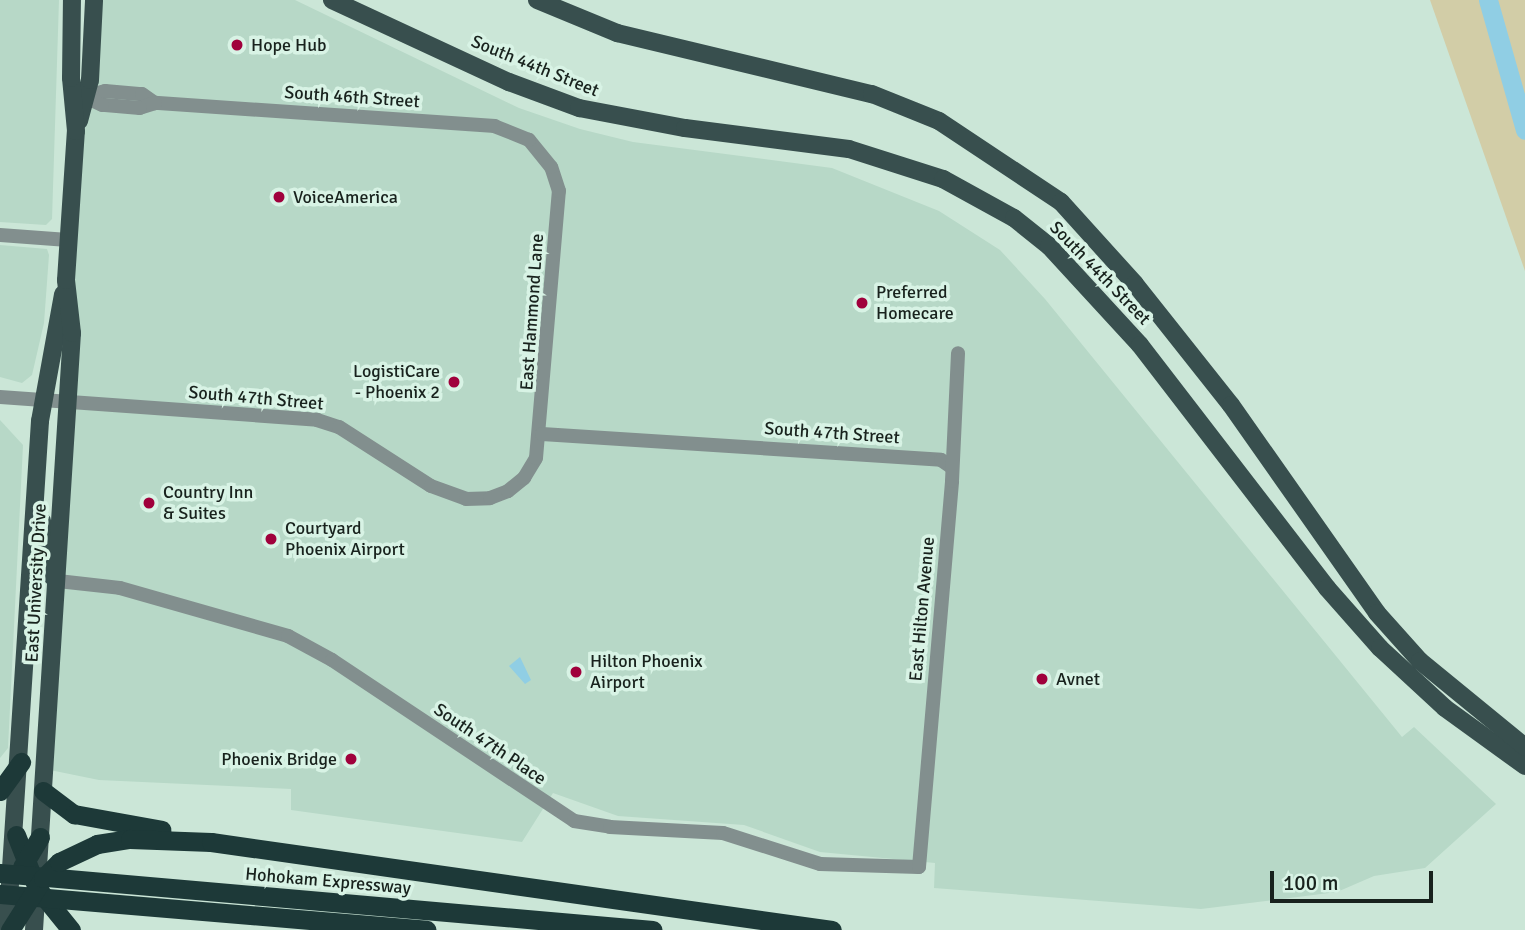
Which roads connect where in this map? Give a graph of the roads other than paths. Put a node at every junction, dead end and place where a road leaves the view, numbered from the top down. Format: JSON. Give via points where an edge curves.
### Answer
{"nodes":[{"id":1,"x":72,"y":0,"type":"edge"},
{"id":2,"x":94,"y":0,"type":"edge"},
{"id":3,"x":103,"y":0,"type":"edge"},
{"id":4,"x":331,"y":0,"type":"edge"},
{"id":5,"x":537,"y":0,"type":"edge"},
{"id":6,"x":82,"y":92,"type":"junction"},
{"id":7,"x":541,"y":150,"type":"joint"},
{"id":8,"x":0,"y":235,"type":"edge"},
{"id":9,"x":68,"y":240,"type":"junction"},
{"id":10,"x":66,"y":280,"type":"junction"},
{"id":11,"x":958,"y":353,"type":"dead end"},
{"id":12,"x":0,"y":397,"type":"edge"},
{"id":13,"x":42,"y":401,"type":"junction"},
{"id":14,"x":66,"y":403,"type":"junction"},
{"id":15,"x":542,"y":434,"type":"junction"},
{"id":16,"x":951,"y":467,"type":"junction"},
{"id":17,"x":524,"y":478,"type":"joint"},
{"id":18,"x":36,"y":479,"type":"junction"},
{"id":19,"x":58,"y":580,"type":"junction"},
{"id":20,"x":1525,"y":747,"type":"edge"},
{"id":21,"x":21,"y":762,"type":"junction"},
{"id":22,"x":1525,"y":766,"type":"edge"},
{"id":23,"x":43,"y":790,"type":"junction"},
{"id":24,"x":0,"y":791,"type":"edge"},
{"id":25,"x":16,"y":835,"type":"junction"},
{"id":26,"x":40,"y":837,"type":"junction"},
{"id":27,"x":211,"y":842,"type":"junction"},
{"id":28,"x":25,"y":861,"type":"junction"},
{"id":29,"x":0,"y":867,"type":"edge"},
{"id":30,"x":919,"y":867,"type":"joint"},
{"id":31,"x":3,"y":888,"type":"edge"},
{"id":32,"x":37,"y":888,"type":"junction"},
{"id":33,"x":22,"y":910,"type":"junction"},
{"id":34,"x":8,"y":930,"type":"edge"},
{"id":35,"x":32,"y":930,"type":"edge"},
{"id":36,"x":71,"y":930,"type":"edge"},
{"id":37,"x":426,"y":930,"type":"edge"},
{"id":38,"x":653,"y":930,"type":"edge"},
{"id":39,"x":832,"y":930,"type":"edge"}],
"edges":[{"from":1,"to":6,"type":"main road","name":"East University Drive"},
{"from":2,"to":6,"type":"main road","name":"East University Drive"},
{"from":3,"to":6,"type":"main road"},
{"from":4,"to":22,"type":"main road","name":"South 44th Street","via":[[509,82],[579,108],[685,128],[849,149],[943,179],[1014,218],[1049,246],[1140,345],[1327,588],[1380,648],[1445,708]]},
{"from":5,"to":20,"type":"main road","name":"South 44th Street","via":[[617,33],[872,94],[939,121],[1060,202],[1135,284],[1231,405],[1377,613],[1420,661]]},
{"from":6,"to":7,"type":"street","name":"South 46th Street","via":[[142,94],[155,103],[495,125],[513,129]]},
{"from":6,"to":9,"type":"main road","name":"East University Drive"},
{"from":7,"to":15,"type":"street","name":"East Hammond Lane","via":[[559,191]]},
{"from":8,"to":9,"type":"street"},
{"from":9,"to":10,"type":"main road","name":"East University Drive"},
{"from":10,"to":13,"type":"main road","name":"East University Drive"},
{"from":10,"to":14,"type":"main road","name":"East University Drive","via":[[72,333]]},
{"from":11,"to":16,"type":"street","name":"East Hilton Avenue"},
{"from":12,"to":13,"type":"street","name":"South 47th Street"},
{"from":13,"to":14,"type":"street","name":"South 47th Street"},
{"from":13,"to":18,"type":"main road","name":"East University Drive"},
{"from":14,"to":17,"type":"street","name":"South 47th Street","via":[[317,420],[339,427],[431,486],[466,499],[490,498]]},
{"from":14,"to":19,"type":"main road","name":"East University Drive"},
{"from":15,"to":16,"type":"street","name":"South 47th Street","via":[[941,460]]},
{"from":15,"to":17,"type":"street","name":"East Hammond Lane","via":[[536,458]]},
{"from":16,"to":30,"type":"street","name":"East Hilton Avenue"},
{"from":18,"to":19,"type":"main road","via":[[48,572]]},
{"from":18,"to":21,"type":"main road","name":"East University Drive"},
{"from":19,"to":23,"type":"main road","name":"East University Drive"},
{"from":19,"to":30,"type":"street","name":"South 47th Place","via":[[120,588],[288,635],[574,821],[723,833],[820,864]]},
{"from":21,"to":24,"type":"highway"},
{"from":21,"to":25,"type":"main road","name":"East University Drive"},
{"from":23,"to":26,"type":"main road","name":"East University Drive"},
{"from":23,"to":27,"type":"highway","via":[[61,807],[82,817]]},
{"from":25,"to":28,"type":"highway"},
{"from":25,"to":31,"type":"main road","name":"East University Drive"},
{"from":26,"to":28,"type":"highway"},
{"from":26,"to":32,"type":"main road","name":"East University Drive"},
{"from":27,"to":32,"type":"highway","via":[[130,839],[97,844],[59,862]]},
{"from":27,"to":39,"type":"highway"},
{"from":28,"to":31,"type":"highway"},
{"from":28,"to":32,"type":"highway"},
{"from":29,"to":31,"type":"highway"},
{"from":31,"to":33,"type":"highway"},
{"from":31,"to":34,"type":"main road","name":"East University Drive"},
{"from":31,"to":37,"type":"highway","via":[[74,901]]},
{"from":31,"to":38,"type":"highway","name":"Hohokam Expressway","via":[[75,880]]},
{"from":32,"to":33,"type":"highway"},
{"from":32,"to":35,"type":"main road","name":"East University Drive"},
{"from":32,"to":36,"type":"highway"},
{"from":33,"to":34,"type":"highway"},
{"from":33,"to":35,"type":"highway"}]}
